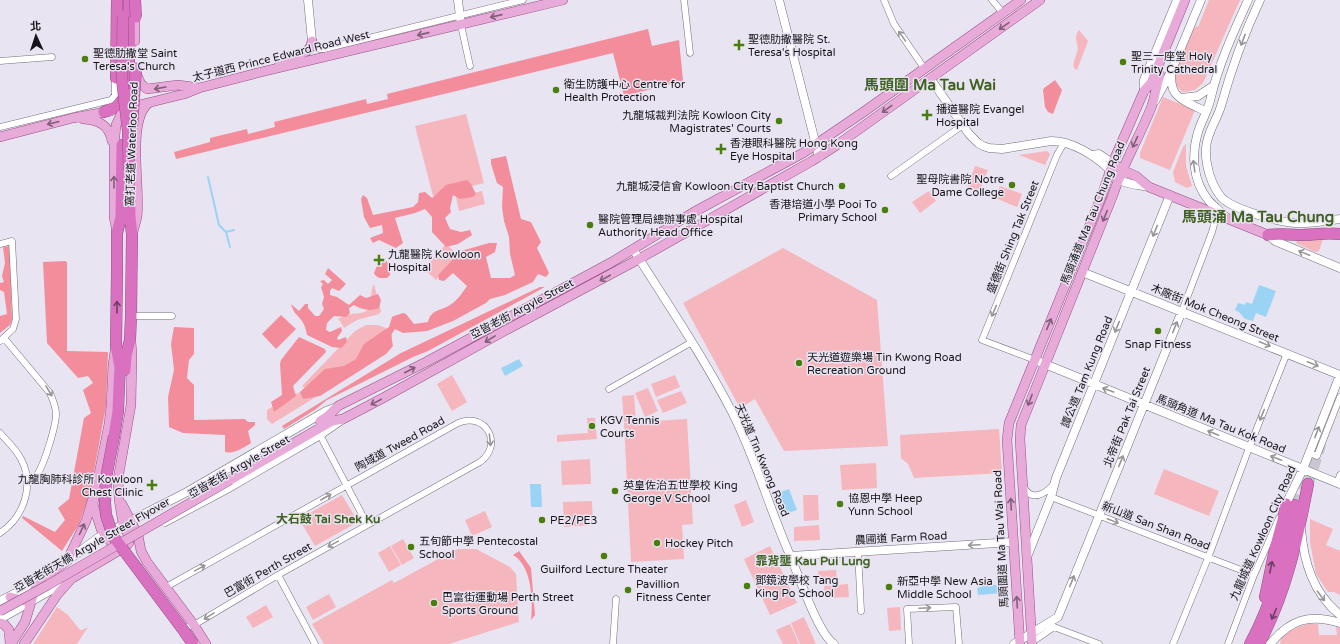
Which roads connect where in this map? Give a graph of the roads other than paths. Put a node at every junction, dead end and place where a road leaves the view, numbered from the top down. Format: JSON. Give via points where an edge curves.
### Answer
{"nodes":[{"id":1,"x":118,"y":0,"type":"edge"},
{"id":2,"x":129,"y":0,"type":"edge"},
{"id":3,"x":135,"y":0,"type":"edge"},
{"id":4,"x":308,"y":0,"type":"edge"},
{"id":5,"x":458,"y":0,"type":"edge"},
{"id":6,"x":523,"y":0,"type":"edge"},
{"id":7,"x":564,"y":0,"type":"edge"},
{"id":8,"x":684,"y":0,"type":"edge"},
{"id":9,"x":779,"y":0,"type":"edge"},
{"id":10,"x":884,"y":0,"type":"edge"},
{"id":11,"x":992,"y":0,"type":"edge"},
{"id":12,"x":1021,"y":0,"type":"edge"},
{"id":13,"x":1177,"y":0,"type":"edge"},
{"id":14,"x":1185,"y":0,"type":"edge"},
{"id":15,"x":1191,"y":0,"type":"edge"},
{"id":16,"x":1201,"y":0,"type":"edge"},
{"id":17,"x":1248,"y":0,"type":"edge"},
{"id":18,"x":1260,"y":0,"type":"edge"},
{"id":19,"x":1039,"y":1,"type":"edge"},
{"id":20,"x":1003,"y":13,"type":"junction"},
{"id":21,"x":460,"y":20,"type":"junction"},
{"id":22,"x":115,"y":25,"type":"dead end"},
{"id":23,"x":1176,"y":29,"type":"junction"},
{"id":24,"x":312,"y":41,"type":"junction"},
{"id":25,"x":690,"y":53,"type":"dead end"},
{"id":26,"x":52,"y":57,"type":"dead end"},
{"id":27,"x":0,"y":61,"type":"edge"},
{"id":28,"x":134,"y":66,"type":"junction"},
{"id":29,"x":470,"y":66,"type":"dead end"},
{"id":30,"x":277,"y":68,"type":"junction"},
{"id":31,"x":924,"y":68,"type":"junction"},
{"id":32,"x":1171,"y":72,"type":"junction"},
{"id":33,"x":930,"y":78,"type":"junction"},
{"id":34,"x":1213,"y":86,"type":"junction"},
{"id":35,"x":199,"y":88,"type":"junction"},
{"id":36,"x":1144,"y":91,"type":"junction"},
{"id":37,"x":1182,"y":98,"type":"junction"},
{"id":38,"x":149,"y":103,"type":"junction"},
{"id":39,"x":1151,"y":107,"type":"junction"},
{"id":40,"x":124,"y":108,"type":"junction"},
{"id":41,"x":1206,"y":111,"type":"junction"},
{"id":42,"x":104,"y":112,"type":"junction"},
{"id":43,"x":73,"y":118,"type":"junction"},
{"id":44,"x":963,"y":125,"type":"junction"},
{"id":45,"x":0,"y":127,"type":"edge"},
{"id":46,"x":1210,"y":131,"type":"junction"},
{"id":47,"x":0,"y":137,"type":"edge"},
{"id":48,"x":1064,"y":143,"type":"junction"},
{"id":49,"x":136,"y":144,"type":"junction"},
{"id":50,"x":114,"y":146,"type":"junction"},
{"id":51,"x":816,"y":146,"type":"junction"},
{"id":52,"x":819,"y":157,"type":"junction"},
{"id":53,"x":1112,"y":166,"type":"junction"},
{"id":54,"x":125,"y":169,"type":"junction"},
{"id":55,"x":1122,"y":170,"type":"junction"},
{"id":56,"x":891,"y":176,"type":"dead end"},
{"id":57,"x":1118,"y":179,"type":"junction"},
{"id":58,"x":1150,"y":186,"type":"junction"},
{"id":59,"x":1170,"y":195,"type":"junction"},
{"id":60,"x":1217,"y":214,"type":"junction"},
{"id":61,"x":1227,"y":218,"type":"junction"},
{"id":62,"x":1340,"y":219,"type":"edge"},
{"id":63,"x":117,"y":233,"type":"junction"},
{"id":64,"x":132,"y":234,"type":"junction"},
{"id":65,"x":1268,"y":234,"type":"junction"},
{"id":66,"x":1340,"y":234,"type":"edge"},
{"id":67,"x":0,"y":244,"type":"edge"},
{"id":68,"x":633,"y":249,"type":"junction"},
{"id":69,"x":640,"y":259,"type":"junction"},
{"id":70,"x":1340,"y":268,"type":"edge"},
{"id":71,"x":1082,"y":272,"type":"junction"},
{"id":72,"x":1131,"y":291,"type":"junction"},
{"id":73,"x":1182,"y":311,"type":"junction"},
{"id":74,"x":131,"y":316,"type":"junction"},
{"id":75,"x":172,"y":316,"type":"dead end"},
{"id":76,"x":2,"y":340,"type":"edge"},
{"id":77,"x":130,"y":340,"type":"junction"},
{"id":78,"x":982,"y":340,"type":"joint"},
{"id":79,"x":692,"y":342,"type":"junction"},
{"id":80,"x":116,"y":346,"type":"junction"},
{"id":81,"x":1287,"y":353,"type":"junction"},
{"id":82,"x":1035,"y":360,"type":"junction"},
{"id":83,"x":1044,"y":364,"type":"junction"},
{"id":84,"x":1340,"y":375,"type":"edge"},
{"id":85,"x":1093,"y":385,"type":"junction"},
{"id":86,"x":609,"y":389,"type":"dead end"},
{"id":87,"x":1338,"y":395,"type":"edge"},
{"id":88,"x":1144,"y":404,"type":"junction"},
{"id":89,"x":338,"y":406,"type":"junction"},
{"id":90,"x":330,"y":418,"type":"junction"},
{"id":91,"x":343,"y":420,"type":"junction"},
{"id":92,"x":463,"y":421,"type":"joint"},
{"id":93,"x":0,"y":433,"type":"edge"},
{"id":94,"x":1008,"y":433,"type":"joint"},
{"id":95,"x":320,"y":435,"type":"junction"},
{"id":96,"x":116,"y":437,"type":"junction"},
{"id":97,"x":1249,"y":448,"type":"junction"},
{"id":98,"x":1303,"y":469,"type":"junction"},
{"id":99,"x":39,"y":471,"type":"junction"},
{"id":100,"x":26,"y":475,"type":"junction"},
{"id":101,"x":1339,"y":480,"type":"edge"},
{"id":102,"x":27,"y":482,"type":"junction"},
{"id":103,"x":1054,"y":483,"type":"junction"},
{"id":104,"x":1022,"y":484,"type":"junction"},
{"id":105,"x":1308,"y":484,"type":"tunnel mouth"},
{"id":106,"x":346,"y":485,"type":"junction"},
{"id":107,"x":94,"y":496,"type":"junction"},
{"id":108,"x":1051,"y":497,"type":"junction"},
{"id":109,"x":119,"y":499,"type":"junction"},
{"id":110,"x":1295,"y":505,"type":"junction"},
{"id":111,"x":94,"y":507,"type":"junction"},
{"id":112,"x":1099,"y":516,"type":"junction"},
{"id":113,"x":127,"y":523,"type":"junction"},
{"id":114,"x":367,"y":524,"type":"junction"},
{"id":115,"x":1300,"y":526,"type":"junction"},
{"id":116,"x":0,"y":533,"type":"edge"},
{"id":117,"x":104,"y":535,"type":"junction"},
{"id":118,"x":138,"y":539,"type":"junction"},
{"id":119,"x":1013,"y":542,"type":"junction"},
{"id":120,"x":122,"y":549,"type":"junction"},
{"id":121,"x":858,"y":552,"type":"junction"},
{"id":122,"x":791,"y":556,"type":"junction"},
{"id":123,"x":1026,"y":558,"type":"junction"},
{"id":124,"x":1208,"y":558,"type":"junction"},
{"id":125,"x":64,"y":563,"type":"junction"},
{"id":126,"x":278,"y":575,"type":"junction"},
{"id":127,"x":1254,"y":575,"type":"junction"},
{"id":128,"x":72,"y":579,"type":"junction"},
{"id":129,"x":37,"y":582,"type":"junction"},
{"id":130,"x":166,"y":587,"type":"junction"},
{"id":131,"x":10,"y":597,"type":"junction"},
{"id":132,"x":616,"y":599,"type":"dead end"},
{"id":133,"x":0,"y":601,"type":"edge"},
{"id":134,"x":30,"y":603,"type":"junction"},
{"id":135,"x":0,"y":606,"type":"edge"},
{"id":136,"x":0,"y":611,"type":"edge"},
{"id":137,"x":861,"y":611,"type":"dead end"},
{"id":138,"x":1340,"y":615,"type":"edge"},
{"id":139,"x":1058,"y":617,"type":"junction"},
{"id":140,"x":0,"y":619,"type":"edge"},
{"id":141,"x":0,"y":623,"type":"edge"},
{"id":142,"x":37,"y":623,"type":"junction"},
{"id":143,"x":1340,"y":623,"type":"edge"},
{"id":144,"x":194,"y":625,"type":"junction"},
{"id":145,"x":1054,"y":627,"type":"junction"},
{"id":146,"x":177,"y":628,"type":"junction"},
{"id":147,"x":1024,"y":642,"type":"edge"},
{"id":148,"x":10,"y":644,"type":"edge"},
{"id":149,"x":24,"y":644,"type":"edge"},
{"id":150,"x":188,"y":644,"type":"edge"},
{"id":151,"x":193,"y":644,"type":"edge"},
{"id":152,"x":201,"y":644,"type":"edge"},
{"id":153,"x":206,"y":644,"type":"edge"},
{"id":154,"x":315,"y":644,"type":"edge"},
{"id":155,"x":613,"y":644,"type":"edge"},
{"id":156,"x":834,"y":644,"type":"edge"},
{"id":157,"x":909,"y":644,"type":"edge"},
{"id":158,"x":959,"y":644,"type":"edge"},
{"id":159,"x":1099,"y":644,"type":"edge"},
{"id":160,"x":1173,"y":644,"type":"edge"},
{"id":161,"x":1228,"y":644,"type":"edge"},
{"id":162,"x":1248,"y":644,"type":"edge"},
{"id":163,"x":1260,"y":644,"type":"edge"},
{"id":164,"x":1270,"y":644,"type":"edge"}],
"edges":[{"from":1,"to":54,"type":"highway","name":"窩打老道 Waterloo Road","via":[[117,88]]},
{"from":1,"to":54,"type":"highway","bridge":true,"via":[[123,16],[122,79],[128,131]]},
{"from":2,"to":42,"type":"highway","via":[[127,92],[119,104]]},
{"from":3,"to":28,"type":"main road","name":"窩打老道 Waterloo Road"},
{"from":3,"to":54,"type":"highway","name":"窩打老道 Waterloo Road","bridge":true,"via":[[136,68]]},
{"from":4,"to":24,"type":"street"},
{"from":5,"to":21,"type":"street"},
{"from":6,"to":21,"type":"street","name":"太子道西 Prince Edward Road West"},
{"from":7,"to":21,"type":"main road","name":"太子道西 Prince Edward Road West","one_way":true},
{"from":8,"to":25,"type":"street"},
{"from":9,"to":51,"type":"street"},
{"from":31,"to":10,"type":"street","one_way":true,"via":[[894,24]]},
{"from":11,"to":20,"type":"street"},
{"from":12,"to":20,"type":"main road","name":"亞皆老街 Argyle Street"},
{"from":13,"to":36,"type":"street","name":"馬頭涌道 Ma Tau Chung Road","via":[[1144,80]]},
{"from":14,"to":23,"type":"main road"},
{"from":15,"to":23,"type":"main road"},
{"from":16,"to":32,"type":"street","name":"馬頭涌道 Ma Tau Chung Road"},
{"from":17,"to":34,"type":"street"},
{"from":18,"to":46,"type":"street","one_way":true},
{"from":19,"to":33,"type":"main road","name":"亞皆老街 Argyle Street","one_way":true},
{"from":20,"to":31,"type":"main road","name":"亞皆老街 Argyle Street"},
{"from":21,"to":24,"type":"street","name":"太子道西 Prince Edward Road West","via":[[324,49],[314,47]]},
{"from":21,"to":29,"type":"street"},
{"from":21,"to":30,"type":"main road","name":"太子道西 Prince Edward Road West","one_way":true},
{"from":22,"to":45,"type":"street","name":"窩打老道 Waterloo Road","via":[[113,99]]},
{"from":23,"to":36,"type":"main road","via":[[1151,83]]},
{"from":23,"to":39,"type":"main road"},
{"from":24,"to":30,"type":"main road","via":[[306,52],[287,58]]},
{"from":26,"to":27,"type":"street"},
{"from":35,"to":28,"type":"main road","one_way":true,"via":[[178,84],[147,89],[143,87]]},
{"from":28,"to":40,"type":"main road","name":"窩打老道 Waterloo Road","via":[[132,90]]},
{"from":30,"to":35,"type":"main road","name":"太子道西 Prince Edward Road West"},
{"from":31,"to":51,"type":"main road","name":"亞皆老街 Argyle Street"},
{"from":32,"to":37,"type":"street","via":[[1174,93]]},
{"from":32,"to":39,"type":"street","name":"馬頭涌道 Ma Tau Chung Road"},
{"from":33,"to":44,"type":"street"},
{"from":33,"to":52,"type":"main road","name":"亞皆老街 Argyle Street","one_way":true},
{"from":34,"to":37,"type":"street","via":[[1198,96]]},
{"from":34,"to":41,"type":"street"},
{"from":35,"to":38,"type":"main road","name":"太子道西 Prince Edward Road West"},
{"from":36,"to":53,"type":"main road","name":"馬頭涌道 Ma Tau Chung Road"},
{"from":37,"to":41,"type":"street","via":[[1192,106]]},
{"from":38,"to":40,"type":"main road","name":"太子道西 Prince Edward Road West"},
{"from":38,"to":49,"type":"main road","name":"窩打老道 Waterloo Road","via":[[140,116]]},
{"from":39,"to":55,"type":"main road","name":"馬頭涌道 Ma Tau Chung Road","one_way":true},
{"from":40,"to":42,"type":"main road","name":"太子道西 Prince Edward Road West"},
{"from":40,"to":50,"type":"main road","name":"窩打老道 Waterloo Road","via":[[116,124]]},
{"from":41,"to":46,"type":"street"},
{"from":61,"to":41,"type":"street","one_way":true,"via":[[1205,196],[1195,171],[1194,147]]},
{"from":42,"to":43,"type":"main road","name":"太子道西 Prince Edward Road West"},
{"from":43,"to":47,"type":"main road","name":"太子道西 Prince Edward Road West","one_way":true},
{"from":43,"to":50,"type":"main road","via":[[89,119],[103,124],[110,133]]},
{"from":44,"to":48,"type":"street","via":[[973,139],[989,148],[1002,149],[1051,141]]},
{"from":44,"to":56,"type":"street"},
{"from":46,"to":62,"type":"street","via":[[1206,148],[1207,164],[1214,186],[1222,198],[1252,213],[1283,222]]},
{"from":48,"to":53,"type":"street","via":[[1092,154]]},
{"from":48,"to":78,"type":"street","name":"盛德街 Shing Tak Street","one_way":true},
{"from":49,"to":50,"type":"main road","via":[[123,136]]},
{"from":49,"to":64,"type":"main road","name":"窩打老道 Waterloo Road","via":[[137,217]]},
{"from":63,"to":50,"type":"main road","name":"窩打老道 Waterloo Road","one_way":true,"via":[[114,217]]},
{"from":51,"to":52,"type":"street"},
{"from":51,"to":68,"type":"main road","name":"亞皆老街 Argyle Street","via":[[694,212]]},
{"from":52,"to":69,"type":"main road","name":"亞皆老街 Argyle Street"},
{"from":53,"to":55,"type":"main road"},
{"from":53,"to":57,"type":"street"},
{"from":82,"to":53,"type":"main road","name":"馬頭涌道 Ma Tau Chung Road","one_way":true},
{"from":54,"to":63,"type":"highway","name":"窩打老道 Waterloo Road"},
{"from":54,"to":64,"type":"highway","name":"窩打老道 Waterloo Road"},
{"from":55,"to":57,"type":"main road","name":"馬頭涌道 Ma Tau Chung Road"},
{"from":55,"to":58,"type":"main road"},
{"from":57,"to":58,"type":"street","via":[[1132,185]]},
{"from":57,"to":71,"type":"main road","name":"馬頭涌道 Ma Tau Chung Road","one_way":true},
{"from":58,"to":59,"type":"main road"},
{"from":59,"to":60,"type":"main road"},
{"from":59,"to":72,"type":"street","name":"譚公道 Tam Kung Road","one_way":true},
{"from":60,"to":61,"type":"main road"},
{"from":60,"to":73,"type":"street","name":"北帝街 Pak Tai Street"},
{"from":61,"to":65,"type":"main road"},
{"from":80,"to":63,"type":"highway","name":"窩打老道 Waterloo Road","one_way":true},
{"from":64,"to":74,"type":"highway","name":"窩打老道 Waterloo Road"},
{"from":65,"to":66,"type":"highway"},
{"from":70,"to":65,"type":"street","one_way":true,"via":[[1276,241]]},
{"from":67,"to":76,"type":"street","via":[[12,241],[16,319],[13,329]]},
{"from":68,"to":69,"type":"street","name":"天光道 Tin Kwong Road"},
{"from":89,"to":68,"type":"main road","name":"亞皆老街 Argyle Street","one_way":true,"via":[[426,362]]},
{"from":69,"to":79,"type":"street","name":"天光道 Tin Kwong Road"},
{"from":69,"to":91,"type":"main road","name":"亞皆老街 Argyle Street","one_way":true},
{"from":71,"to":72,"type":"street","name":"木廠街 Mok Cheong Street"},
{"from":71,"to":83,"type":"main road","name":"馬頭涌道 Ma Tau Chung Road"},
{"from":72,"to":73,"type":"street","name":"木廠街 Mok Cheong Street"},
{"from":72,"to":85,"type":"street","name":"譚公道 Tam Kung Road","one_way":true},
{"from":73,"to":81,"type":"street","name":"木廠街 Mok Cheong Street","one_way":true},
{"from":88,"to":73,"type":"street","name":"北帝街 Pak Tai Street","one_way":true},
{"from":74,"to":75,"type":"street"},
{"from":74,"to":77,"type":"highway","name":"窩打老道 Waterloo Road"},
{"from":76,"to":99,"type":"street","one_way":true,"via":[[44,384],[54,403],[56,424]]},
{"from":77,"to":96,"type":"highway","name":"窩打老道 Waterloo Road","via":[[126,356],[125,401]]},
{"from":77,"to":109,"type":"main road","name":"窩打老道 Waterloo Road","via":[[131,405],[118,479]]},
{"from":78,"to":82,"type":"street","name":"馬頭角道 Ma Tau Kok Road"},
{"from":79,"to":86,"type":"street"},
{"from":79,"to":122,"type":"street","name":"天光道 Tin Kwong Road","via":[[737,422]]},
{"from":80,"to":96,"type":"highway","name":"窩打老道 Waterloo Road","via":[[120,367]]},
{"from":80,"to":107,"type":"main road","name":"窩打老道 Waterloo Road","via":[[109,424]]},
{"from":81,"to":84,"type":"street","name":"木廠街 Mok Cheong Street","one_way":true},
{"from":81,"to":97,"type":"street","one_way":true},
{"from":82,"to":83,"type":"street","name":"馬頭角道 Ma Tau Kok Road"},
{"from":82,"to":94,"type":"main road","name":"馬頭涌道 Ma Tau Chung Road"},
{"from":83,"to":85,"type":"street","name":"馬頭角道 Ma Tau Kok Road"},
{"from":83,"to":104,"type":"main road","name":"馬頭涌道 Ma Tau Chung Road","one_way":true,"via":[[1021,425]]},
{"from":84,"to":87,"type":"street","name":"九龍城道 Kowloon City Road"},
{"from":88,"to":85,"type":"street","name":"馬頭角道 Ma Tau Kok Road","one_way":true},
{"from":85,"to":103,"type":"street","name":"譚公道 Tam Kung Road"},
{"from":98,"to":87,"type":"street","name":"九龍城道 Kowloon City Road","one_way":true},
{"from":97,"to":88,"type":"street","name":"馬頭角道 Ma Tau Kok Road","one_way":true},
{"from":112,"to":88,"type":"street","name":"北帝街 Pak Tai Street","one_way":true},
{"from":89,"to":90,"type":"main road","name":"亞皆老街天橋 Argyle Street Flyover"},
{"from":89,"to":113,"type":"street","name":"亞皆老街 Argyle Street"},
{"from":90,"to":91,"type":"main road","name":"亞皆老街天橋 Argyle Street Flyover"},
{"from":90,"to":135,"type":"main road","name":"亞皆老街天橋 Argyle Street Flyover"},
{"from":90,"to":136,"type":"main road","name":"亞皆老街天橋 Argyle Street Flyover","bridge":true},
{"from":91,"to":95,"type":"street","name":"亞皆老街 Argyle Street"},
{"from":92,"to":106,"type":"street","name":"陶域道 Tweed Road"},
{"from":92,"to":114,"type":"street","name":"巴富街 Perth Street","one_way":true,"via":[[479,422],[490,434],[490,450],[485,459]]},
{"from":93,"to":100,"type":"street","via":[[21,460]]},
{"from":119,"to":94,"type":"main road","name":"馬頭圍道 Ma Tau Wai Road","one_way":true},
{"from":95,"to":106,"type":"street"},
{"from":95,"to":118,"type":"street","name":"亞皆老街 Argyle Street"},
{"from":96,"to":151,"type":"highway","bridge":true,"via":[[106,478],[105,503],[113,536]]},
{"from":96,"to":152,"type":"highway","via":[[110,488],[116,523],[131,550]]},
{"from":98,"to":97,"type":"street","name":"馬頭角道 Ma Tau Kok Road","one_way":true},
{"from":97,"to":124,"type":"street"},
{"from":98,"to":101,"type":"street","name":"馬頭角道 Ma Tau Kok Road"},
{"from":98,"to":110,"type":"street","name":"九龍城道 Kowloon City Road"},
{"from":99,"to":100,"type":"street"},
{"from":99,"to":102,"type":"street"},
{"from":100,"to":102,"type":"street"},
{"from":102,"to":116,"type":"street","via":[[26,496],[17,516]]},
{"from":103,"to":104,"type":"street","via":[[1048,491],[1038,495],[1027,492]]},
{"from":103,"to":108,"type":"street","name":"譚公道 Tam Kung Road"},
{"from":104,"to":123,"type":"main road"},
{"from":105,"to":110,"type":"highway"},
{"from":106,"to":114,"type":"street"},
{"from":130,"to":106,"type":"street","name":"陶域道 Tweed Road","one_way":true},
{"from":107,"to":111,"type":"main road","name":"窩打老道 Waterloo Road"},
{"from":125,"to":107,"type":"main road","name":"窩打老道 Waterloo Road","one_way":true,"via":[[86,521]]},
{"from":108,"to":112,"type":"street","name":"新山道 San Shan Road"},
{"from":108,"to":123,"type":"street","name":"譚公道 Tam Kung Road"},
{"from":109,"to":111,"type":"main road","via":[[112,512],[103,512]]},
{"from":109,"to":113,"type":"main road","name":"窩打老道 Waterloo Road"},
{"from":110,"to":115,"type":"highway"},
{"from":110,"to":127,"type":"street","name":"九龍城道 Kowloon City Road"},
{"from":162,"to":110,"type":"highway","one_way":true,"via":[[1266,612],[1277,580]]},
{"from":111,"to":117,"type":"main road","name":"窩打老道 Waterloo Road"},
{"from":112,"to":124,"type":"street","name":"新山道 San Shan Road","one_way":true},
{"from":139,"to":112,"type":"street","name":"北帝街 Pak Tai Street","one_way":true},
{"from":113,"to":117,"type":"street","name":"亞皆老街 Argyle Street"},
{"from":113,"to":118,"type":"main road"},
{"from":113,"to":120,"type":"main road","via":[[128,543]]},
{"from":114,"to":126,"type":"street","name":"巴富街 Perth Street","one_way":true},
{"from":115,"to":138,"type":"street","one_way":true,"via":[[1305,560],[1313,582],[1322,598]]},
{"from":115,"to":163,"type":"highway","one_way":true,"via":[[1284,590]]},
{"from":117,"to":120,"type":"main road"},
{"from":117,"to":125,"type":"street","name":"亞皆老街 Argyle Street"},
{"from":118,"to":120,"type":"main road","name":"亞皆老街 Argyle Street"},
{"from":118,"to":130,"type":"main road","via":[[140,551]]},
{"from":119,"to":121,"type":"street","name":"農圃道 Farm Road","one_way":true},
{"from":147,"to":119,"type":"main road","name":"馬頭圍道 Ma Tau Wai Road","one_way":true},
{"from":120,"to":128,"type":"main road","name":"亞皆老街 Argyle Street"},
{"from":120,"to":146,"type":"main road"},
{"from":121,"to":122,"type":"street","name":"農圃道 Farm Road"},
{"from":121,"to":137,"type":"street"},
{"from":122,"to":156,"type":"street","name":"天光道 Tin Kwong Road","via":[[822,630]]},
{"from":123,"to":147,"type":"main road"},
{"from":124,"to":127,"type":"street","name":"新山道 San Shan Road"},
{"from":124,"to":160,"type":"street"},
{"from":125,"to":128,"type":"main road","via":[[59,577]]},
{"from":125,"to":129,"type":"main road","name":"亞皆老街 Argyle Street"},
{"from":126,"to":144,"type":"street","name":"巴富街 Perth Street","one_way":true},
{"from":126,"to":154,"type":"street"},
{"from":127,"to":161,"type":"street","name":"九龍城道 Kowloon City Road"},
{"from":128,"to":134,"type":"street","name":"亞皆老街 Argyle Street"},
{"from":128,"to":142,"type":"main road"},
{"from":129,"to":131,"type":"street","name":"亞皆老街 Argyle Street"},
{"from":129,"to":134,"type":"main road"},
{"from":130,"to":144,"type":"main road"},
{"from":131,"to":133,"type":"street","name":"亞皆老街 Argyle Street"},
{"from":131,"to":134,"type":"main road"},
{"from":132,"to":155,"type":"street"},
{"from":134,"to":140,"type":"street","name":"亞皆老街 Argyle Street"},
{"from":134,"to":142,"type":"main road"},
{"from":134,"to":148,"type":"main road","via":[[24,622]]},
{"from":139,"to":145,"type":"street","name":"北帝街 Pak Tai Street"},
{"from":139,"to":147,"type":"street"},
{"from":141,"to":148,"type":"main road","via":[[9,630]]},
{"from":142,"to":149,"type":"main road"},
{"from":143,"to":164,"type":"street","via":[[1323,619],[1299,621],[1286,627]]},
{"from":144,"to":146,"type":"street","name":"巴富街 Perth Street"},
{"from":144,"to":153,"type":"main road"},
{"from":145,"to":147,"type":"street"},
{"from":145,"to":159,"type":"street"},
{"from":146,"to":150,"type":"main road"},
{"from":157,"to":158,"type":"street","one_way":true,"via":[[907,609],[956,607]]}]}
